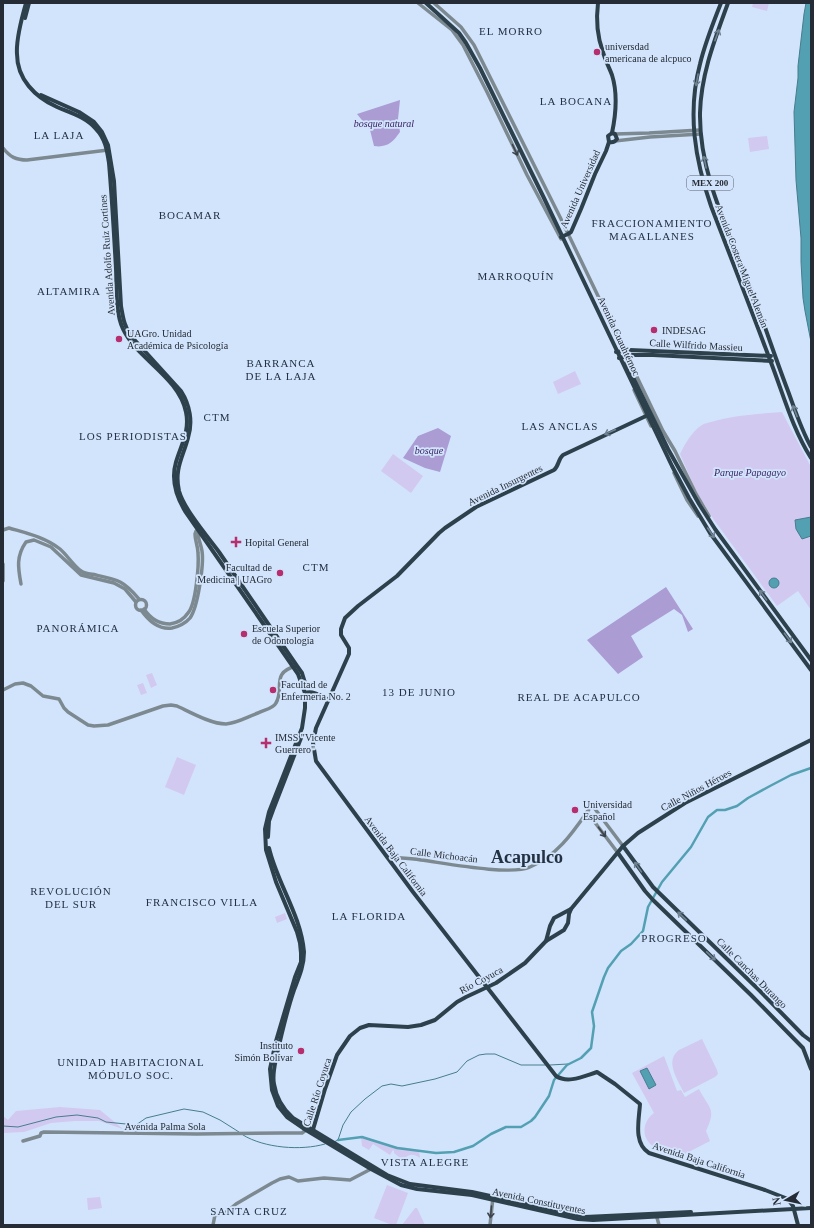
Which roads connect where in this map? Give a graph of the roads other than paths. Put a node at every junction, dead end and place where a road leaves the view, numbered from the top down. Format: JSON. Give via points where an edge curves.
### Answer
{"nodes":[{"id":1,"x":27,"y":3,"type":"edge"},
{"id":2,"x":418,"y":3,"type":"edge"},
{"id":3,"x":427,"y":3,"type":"edge"},
{"id":4,"x":434,"y":3,"type":"edge"},
{"id":5,"x":598,"y":3,"type":"edge"},
{"id":6,"x":721,"y":3,"type":"edge"},
{"id":7,"x":728,"y":3,"type":"edge"},
{"id":8,"x":694,"y":132,"type":"junction"},
{"id":9,"x":701,"y":132,"type":"junction"},
{"id":10,"x":614,"y":133,"type":"junction"},
{"id":11,"x":615,"y":141,"type":"junction"},
{"id":12,"x":609,"y":142,"type":"junction"},
{"id":13,"x":3,"y":148,"type":"edge"},
{"id":14,"x":108,"y":150,"type":"junction"},
{"id":15,"x":545,"y":192,"type":"junction"},
{"id":16,"x":568,"y":234,"type":"junction"},
{"id":17,"x":560,"y":237,"type":"junction"},
{"id":18,"x":624,"y":351,"type":"junction"},
{"id":19,"x":616,"y":353,"type":"junction"},
{"id":20,"x":627,"y":356,"type":"junction"},
{"id":21,"x":769,"y":356,"type":"junction"},
{"id":22,"x":775,"y":356,"type":"junction"},
{"id":23,"x":618,"y":358,"type":"junction"},
{"id":24,"x":771,"y":361,"type":"junction"},
{"id":25,"x":777,"y":362,"type":"junction"},
{"id":26,"x":646,"y":416,"type":"junction"},
{"id":27,"x":811,"y":447,"type":"edge"},
{"id":28,"x":666,"y":449,"type":"junction"},
{"id":29,"x":811,"y":458,"type":"edge"},
{"id":30,"x":702,"y":520,"type":"junction"},
{"id":31,"x":715,"y":529,"type":"junction"},
{"id":32,"x":3,"y":530,"type":"edge"},
{"id":33,"x":198,"y":530,"type":"junction"},
{"id":34,"x":3,"y":564,"type":"edge"},
{"id":35,"x":75,"y":567,"type":"junction"},
{"id":36,"x":3,"y":581,"type":"edge"},
{"id":37,"x":21,"y":584,"type":"dead end"},
{"id":38,"x":138,"y":601,"type":"junction"},
{"id":39,"x":251,"y":603,"type":"junction"},
{"id":40,"x":143,"y":609,"type":"junction"},
{"id":41,"x":345,"y":618,"type":"joint"},
{"id":42,"x":811,"y":660,"type":"edge"},
{"id":43,"x":295,"y":666,"type":"junction"},
{"id":44,"x":811,"y":670,"type":"edge"},
{"id":45,"x":3,"y":690,"type":"edge"},
{"id":46,"x":306,"y":692,"type":"junction"},
{"id":47,"x":315,"y":693,"type":"junction"},
{"id":48,"x":308,"y":698,"type":"junction"},
{"id":49,"x":328,"y":700,"type":"junction"},
{"id":50,"x":811,"y":740,"type":"edge"},
{"id":51,"x":592,"y":805,"type":"joint"},
{"id":52,"x":587,"y":812,"type":"junction"},
{"id":53,"x":623,"y":846,"type":"junction"},
{"id":54,"x":618,"y":853,"type":"junction"},
{"id":55,"x":387,"y":857,"type":"junction"},
{"id":56,"x":273,"y":867,"type":"junction"},
{"id":57,"x":652,"y":886,"type":"junction"},
{"id":58,"x":646,"y":892,"type":"junction"},
{"id":59,"x":660,"y":895,"type":"junction"},
{"id":60,"x":654,"y":901,"type":"junction"},
{"id":61,"x":567,"y":915,"type":"junction"},
{"id":62,"x":550,"y":935,"type":"junction"},
{"id":63,"x":488,"y":987,"type":"junction"},
{"id":64,"x":811,"y":1041,"type":"edge"},
{"id":65,"x":337,"y":1055,"type":"joint"},
{"id":66,"x":811,"y":1069,"type":"edge"},
{"id":67,"x":307,"y":1129,"type":"junction"},
{"id":68,"x":312,"y":1132,"type":"junction"},
{"id":69,"x":324,"y":1139,"type":"joint"},
{"id":70,"x":23,"y":1141,"type":"dead end"},
{"id":71,"x":372,"y":1168,"type":"junction"},
{"id":72,"x":493,"y":1198,"type":"junction"},
{"id":73,"x":792,"y":1207,"type":"junction"},
{"id":74,"x":811,"y":1207,"type":"edge"},
{"id":75,"x":656,"y":1215,"type":"junction"},
{"id":76,"x":213,"y":1225,"type":"edge"},
{"id":77,"x":490,"y":1225,"type":"edge"},
{"id":78,"x":658,"y":1225,"type":"edge"},
{"id":79,"x":797,"y":1225,"type":"edge"}],
"edges":[{"from":1,"to":14,"type":"main road","name":"Avenida Adolfo Ruiz Cortines","via":[[17,46],[20,70],[26,83],[46,101],[74,113],[93,125]]},
{"from":2,"to":17,"type":"street","one_way":true,"via":[[452,30],[463,45]]},
{"from":3,"to":15,"type":"main road","name":"Avenida Cuauhtémoc","via":[[466,43]]},
{"from":4,"to":15,"type":"street","via":[[461,27],[474,45]]},
{"from":5,"to":10,"type":"main road","name":"Avenida Universidad","via":[[599,36],[615,88]]},
{"from":6,"to":8,"type":"main road","name":"Avenida Costera Miguel Alemán","number":"MEX 200","one_way":true,"via":[[698,74],[693,111]]},
{"from":9,"to":7,"type":"main road","name":"Avenida Costera Miguel Alemán","number":"MEX 200","one_way":true,"via":[[701,100],[705,70]]},
{"from":8,"to":9,"type":"street"},
{"from":8,"to":10,"type":"street"},
{"from":8,"to":11,"type":"street"},
{"from":8,"to":21,"type":"main road","name":"Avenida Costera Miguel Alemán","number":"MEX 200","via":[[698,165],[704,186]]},
{"from":22,"to":9,"type":"main road","name":"Avenida Costera Miguel Alemán","number":"MEX 200","one_way":true,"via":[[711,185]]},
{"from":10,"to":11,"type":"main road","name":"Avenida Universidad","via":[[617,139]]},
{"from":10,"to":12,"type":"main road","name":"Avenida Universidad","via":[[608,136]]},
{"from":11,"to":12,"type":"main road","name":"Avenida Universidad"},
{"from":12,"to":16,"type":"main road","name":"Avenida Universidad","via":[[582,209]]},
{"from":13,"to":14,"type":"street","via":[[16,159],[27,160]]},
{"from":14,"to":33,"type":"main road","name":"Avenida Adolfo Ruiz Cortines","via":[[120,321],[128,337],[176,389],[183,402],[187,425],[174,477],[181,504]]},
{"from":14,"to":39,"type":"main road","name":"Avenida Adolfo Ruiz Cortines","via":[[114,184],[124,321],[131,336],[176,384],[186,400],[190,426],[178,465],[179,490],[198,524]]},
{"from":15,"to":16,"type":"street"},
{"from":15,"to":28,"type":"main road","name":"Avenida Cuauhtémoc"},
{"from":16,"to":17,"type":"main road","name":"Avenida Universidad"},
{"from":16,"to":18,"type":"street"},
{"from":17,"to":19,"type":"street"},
{"from":18,"to":19,"type":"main road","name":"Calle Wilfrido Massieu"},
{"from":18,"to":20,"type":"street"},
{"from":18,"to":21,"type":"main road","name":"Calle Wilfrido Massieu"},
{"from":19,"to":23,"type":"street"},
{"from":20,"to":23,"type":"main road","name":"Calle Wilfrido Massieu"},
{"from":20,"to":24,"type":"main road","name":"Calle Wilfrido Massieu"},
{"from":20,"to":31,"type":"street"},
{"from":21,"to":22,"type":"main road","name":"Calle Wilfrido Massieu"},
{"from":21,"to":24,"type":"main road","name":"Avenida Costera Miguel Alemán","number":"MEX 200"},
{"from":22,"to":25,"type":"main road","name":"Avenida Costera Miguel Alemán","number":"MEX 200"},
{"from":23,"to":26,"type":"street"},
{"from":24,"to":25,"type":"main road","name":"Calle Wilfrido Massieu"},
{"from":24,"to":29,"type":"main road","name":"Avenida Costera Miguel Alemán","number":"MEX 200","via":[[799,436]]},
{"from":27,"to":25,"type":"main road","name":"Avenida Costera Miguel Alemán","number":"MEX 200","one_way":true},
{"from":26,"to":30,"type":"street","via":[[687,500]]},
{"from":26,"to":41,"type":"main road","name":"Avenida Insurgentes","one_way":true,"via":[[563,455],[554,470],[476,507],[444,528],[397,576]]},
{"from":28,"to":30,"type":"main road","name":"Avenida Cuauhtémoc","via":[[688,498]]},
{"from":28,"to":31,"type":"main road","name":"Avenida Cuauhtémoc"},
{"from":30,"to":44,"type":"main road","name":"Avenida Cuauhtémoc","one_way":true},
{"from":42,"to":31,"type":"main road","name":"Avenida Cuauhtémoc","one_way":true},
{"from":32,"to":35,"type":"street","via":[[9,528],[48,541],[68,556]]},
{"from":33,"to":39,"type":"main road","name":"Avenida Adolfo Ruiz Cortines"},
{"from":33,"to":40,"type":"street","via":[[195,534],[198,555],[196,585],[193,603],[188,613],[179,621],[169,624],[155,620]]},
{"from":34,"to":36,"type":"street"},
{"from":35,"to":37,"type":"street","via":[[51,547],[34,540],[26,542],[17,566]]},
{"from":35,"to":38,"type":"street","via":[[81,575],[120,586]]},
{"from":38,"to":40,"type":"street","via":[[136,607]]},
{"from":38,"to":40,"type":"street","via":[[145,602]]},
{"from":39,"to":43,"type":"main road","name":"Avenida Adolfo Ruiz Cortines"},
{"from":41,"to":49,"type":"main road","name":"Avenida Baja California","via":[[341,635],[349,648],[349,654]]},
{"from":43,"to":45,"type":"street","via":[[280,676],[277,702],[272,707],[240,721],[226,724],[171,705],[108,725],[94,726],[68,712],[59,699],[43,696],[27,684],[18,684]]},
{"from":43,"to":46,"type":"main road","name":"Avenida Adolfo Ruiz Cortines","via":[[304,679]]},
{"from":46,"to":47,"type":"main road"},
{"from":46,"to":48,"type":"main road","name":"Avenida Adolfo Ruiz Cortines"},
{"from":46,"to":56,"type":"main road","name":"Avenida Adolfo Ruiz Cortines","via":[[302,728],[266,820],[266,850]]},
{"from":47,"to":48,"type":"main road"},
{"from":47,"to":49,"type":"main road"},
{"from":48,"to":56,"type":"main road","name":"Avenida Adolfo Ruiz Cortines","via":[[304,728],[270,821],[268,839]]},
{"from":49,"to":55,"type":"main road","name":"Avenida Baja California","via":[[314,735],[313,749],[316,761]]},
{"from":50,"to":53,"type":"main road","name":"Calle Niños Héroes","via":[[685,803],[638,833]]},
{"from":51,"to":52,"type":"street","name":"Calle Michoacán"},
{"from":51,"to":53,"type":"street","name":"Calle Canchas Durango"},
{"from":52,"to":54,"type":"street","one_way":true},
{"from":52,"to":55,"type":"street","name":"Calle Michoacán","via":[[566,842],[543,860],[526,869],[497,869]]},
{"from":53,"to":54,"type":"main road","name":"Calle Niños Héroes"},
{"from":57,"to":53,"type":"main road","name":"Calle Canchas Durango","one_way":true},
{"from":54,"to":58,"type":"main road"},
{"from":54,"to":61,"type":"main road","name":"Calle Niños Héroes"},
{"from":55,"to":63,"type":"main road","name":"Avenida Baja California"},
{"from":56,"to":67,"type":"main road","name":"Avenida Adolfo Ruiz Cortines","via":[[300,931],[304,954],[303,965],[280,1038],[274,1083],[277,1096],[286,1111]]},
{"from":57,"to":58,"type":"main road"},
{"from":57,"to":59,"type":"main road","name":"Calle Canchas Durango"},
{"from":58,"to":60,"type":"main road"},
{"from":59,"to":60,"type":"main road"},
{"from":64,"to":59,"type":"main road","name":"Calle Canchas Durango","one_way":true},
{"from":60,"to":66,"type":"main road","one_way":true,"via":[[803,1048]]},
{"from":61,"to":62,"type":"main road","name":"Calle Niños Héroes","via":[[568,924],[564,930]]},
{"from":61,"to":62,"type":"main road","name":"Calle Niños Héroes","via":[[554,918],[550,926]]},
{"from":62,"to":63,"type":"main road","name":"Río Coyuca","via":[[525,963]]},
{"from":63,"to":65,"type":"main road","name":"Río Coyuca","via":[[461,999],[435,1020],[421,1025],[369,1025],[360,1028],[350,1036]]},
{"from":63,"to":73,"type":"main road","name":"Avenida Baja California","via":[[554,1074],[561,1079],[569,1080],[597,1072],[640,1104],[639,1138],[642,1147],[649,1153],[765,1190],[788,1199]]},
{"from":65,"to":68,"type":"main road","name":"Calle Río Coyuca"},
{"from":67,"to":68,"type":"main road","name":"Avenida Adolfo Ruiz Cortines"},
{"from":67,"to":70,"type":"street","name":"Avenida Palma Sola","via":[[302,1133],[44,1132],[40,1136]]},
{"from":68,"to":69,"type":"main road","name":"Avenida Adolfo Ruiz Cortines"},
{"from":69,"to":71,"type":"main road","name":"Avenida Constituyentes"},
{"from":71,"to":72,"type":"main road","name":"Avenida Constituyentes","via":[[410,1184],[472,1192]]},
{"from":71,"to":76,"type":"street","via":[[350,1180],[280,1179],[236,1204],[224,1214],[215,1216]]},
{"from":72,"to":75,"type":"main road","name":"Avenida Constituyentes","via":[[585,1217]]},
{"from":72,"to":77,"type":"street","one_way":true},
{"from":73,"to":74,"type":"main road","name":"Avenida Constituyentes"},
{"from":73,"to":75,"type":"main road","name":"Avenida Constituyentes"},
{"from":73,"to":79,"type":"main road"},
{"from":75,"to":78,"type":"street"}]}
